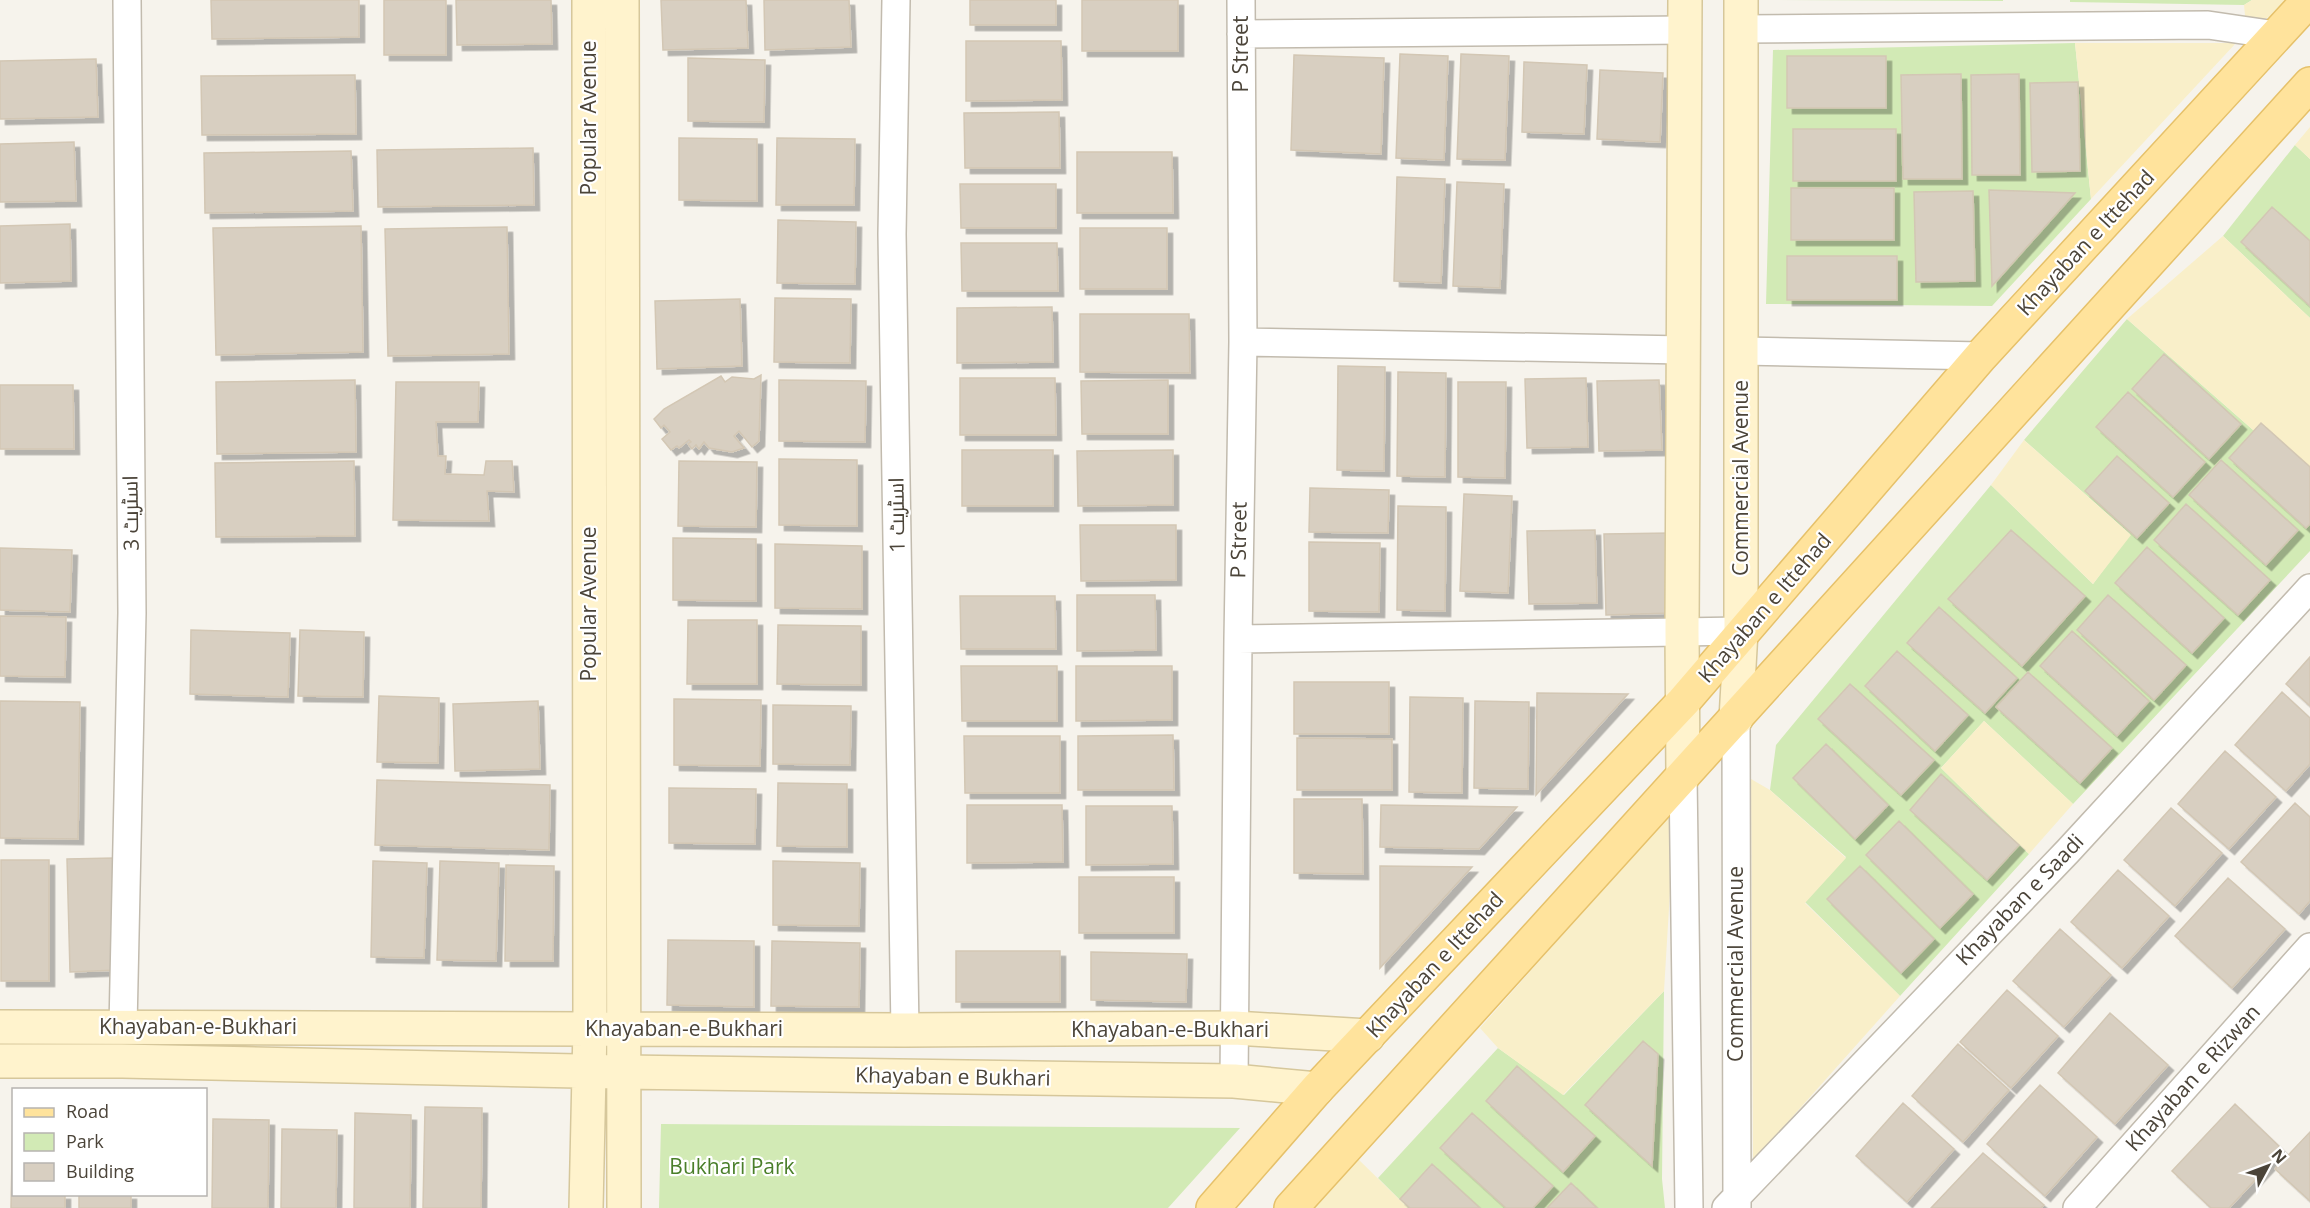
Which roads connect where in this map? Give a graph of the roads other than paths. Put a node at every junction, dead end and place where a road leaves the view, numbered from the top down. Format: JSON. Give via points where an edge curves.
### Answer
{"nodes":[{"id":1,"x":127,"y":0,"type":"edge"},
{"id":2,"x":589,"y":0,"type":"edge"},
{"id":3,"x":622,"y":0,"type":"edge"},
{"id":4,"x":896,"y":0,"type":"edge"},
{"id":5,"x":1241,"y":0,"type":"edge"},
{"id":6,"x":2308,"y":0,"type":"edge"},
{"id":7,"x":1685,"y":15,"type":"edge"},
{"id":8,"x":1741,"y":15,"type":"edge"},
{"id":9,"x":1241,"y":34,"type":"junction"},
{"id":10,"x":2276,"y":35,"type":"junction"},
{"id":11,"x":2310,"y":84,"type":"edge"},
{"id":12,"x":1243,"y":342,"type":"junction"},
{"id":13,"x":1684,"y":350,"type":"junction"},
{"id":14,"x":1741,"y":351,"type":"junction"},
{"id":15,"x":1982,"y":356,"type":"junction"},
{"id":16,"x":2310,"y":588,"type":"edge"},
{"id":17,"x":1682,"y":631,"type":"junction"},
{"id":18,"x":1741,"y":634,"type":"junction"},
{"id":19,"x":1238,"y":639,"type":"junction"},
{"id":20,"x":1683,"y":702,"type":"junction"},
{"id":21,"x":1736,"y":719,"type":"junction"},
{"id":22,"x":1683,"y":776,"type":"junction"},
{"id":23,"x":2310,"y":947,"type":"edge"},
{"id":24,"x":0,"y":1027,"type":"edge"},
{"id":25,"x":123,"y":1027,"type":"junction"},
{"id":26,"x":590,"y":1028,"type":"junction"},
{"id":27,"x":1234,"y":1028,"type":"junction"},
{"id":28,"x":625,"y":1029,"type":"junction"},
{"id":29,"x":905,"y":1030,"type":"junction"},
{"id":30,"x":1368,"y":1036,"type":"junction"},
{"id":31,"x":0,"y":1061,"type":"edge"},
{"id":32,"x":588,"y":1071,"type":"junction"},
{"id":33,"x":624,"y":1072,"type":"junction"},
{"id":34,"x":1234,"y":1081,"type":"junction"},
{"id":35,"x":1317,"y":1089,"type":"junction"},
{"id":36,"x":1733,"y":1204,"type":"edge"},
{"id":37,"x":586,"y":1208,"type":"edge"},
{"id":38,"x":624,"y":1208,"type":"edge"},
{"id":39,"x":1213,"y":1208,"type":"edge"},
{"id":40,"x":1291,"y":1208,"type":"edge"},
{"id":41,"x":1689,"y":1208,"type":"edge"},
{"id":42,"x":2077,"y":1208,"type":"edge"}],
"edges":[{"from":1,"to":25,"type":"street","name":"اسٹریٹ 3","via":[[132,613]]},
{"from":2,"to":26,"type":"street","name":"Popular Avenue"},
{"from":3,"to":28,"type":"street","name":"Popular Avenue"},
{"from":4,"to":29,"type":"street","name":"اسٹریٹ 1","via":[[892,234]]},
{"from":5,"to":9,"type":"street","name":"P Street"},
{"from":6,"to":10,"type":"main road","name":"Khayaban e Ittehad"},
{"from":7,"to":9,"type":"street"},
{"from":7,"to":13,"type":"street"},
{"from":8,"to":10,"type":"street","via":[[2208,25]]},
{"from":8,"to":14,"type":"street","name":"Commercial Avenue"},
{"from":9,"to":12,"type":"street","name":"P Street"},
{"from":10,"to":15,"type":"main road","name":"Khayaban e Ittehad"},
{"from":11,"to":21,"type":"main road"},
{"from":12,"to":13,"type":"street"},
{"from":12,"to":19,"type":"street","name":"P Street"},
{"from":13,"to":17,"type":"street"},
{"from":14,"to":15,"type":"street"},
{"from":14,"to":18,"type":"street","name":"Commercial Avenue"},
{"from":15,"to":18,"type":"main road","name":"Khayaban e Ittehad"},
{"from":16,"to":36,"type":"street","name":"Khayaban e Saadi","via":[[2068,851]]},
{"from":17,"to":18,"type":"street"},
{"from":17,"to":19,"type":"street"},
{"from":17,"to":20,"type":"street"},
{"from":18,"to":20,"type":"main road","name":"Khayaban e Ittehad"},
{"from":18,"to":21,"type":"street","name":"Commercial Avenue"},
{"from":19,"to":27,"type":"street","name":"P Street"},
{"from":20,"to":22,"type":"street"},
{"from":20,"to":30,"type":"main road","name":"Khayaban e Ittehad"},
{"from":21,"to":22,"type":"main road"},
{"from":21,"to":36,"type":"street","name":"Commercial Avenue"},
{"from":22,"to":40,"type":"main road"},
{"from":22,"to":41,"type":"street"},
{"from":23,"to":42,"type":"street","name":"Khayaban e Rizwan"},
{"from":24,"to":25,"type":"street","name":"Khayaban-e-Bukhari"},
{"from":25,"to":26,"type":"street","name":"Khayaban-e-Bukhari"},
{"from":26,"to":28,"type":"street","name":"Khayaban-e-Bukhari"},
{"from":26,"to":32,"type":"street","name":"Popular Avenue"},
{"from":27,"to":29,"type":"street","name":"Khayaban-e-Bukhari"},
{"from":27,"to":30,"type":"street","name":"Khayaban-e-Bukhari"},
{"from":27,"to":34,"type":"street","name":"P Street"},
{"from":28,"to":29,"type":"street","name":"Khayaban-e-Bukhari"},
{"from":28,"to":33,"type":"street","name":"Popular Avenue"},
{"from":30,"to":35,"type":"main road","name":"Khayaban e Ittehad"},
{"from":31,"to":32,"type":"street","name":"Khayaban-e-Bukhari"},
{"from":32,"to":33,"type":"street","name":"Khayaban e Bukhari"},
{"from":32,"to":37,"type":"street","name":"Popular Avenue"},
{"from":33,"to":34,"type":"street","name":"Khayaban e Bukhari"},
{"from":33,"to":38,"type":"street","name":"Popular Avenue"},
{"from":34,"to":35,"type":"street","name":"Khayaban e Bukhari"},
{"from":35,"to":39,"type":"main road","name":"Khayaban e Ittehad"}]}
